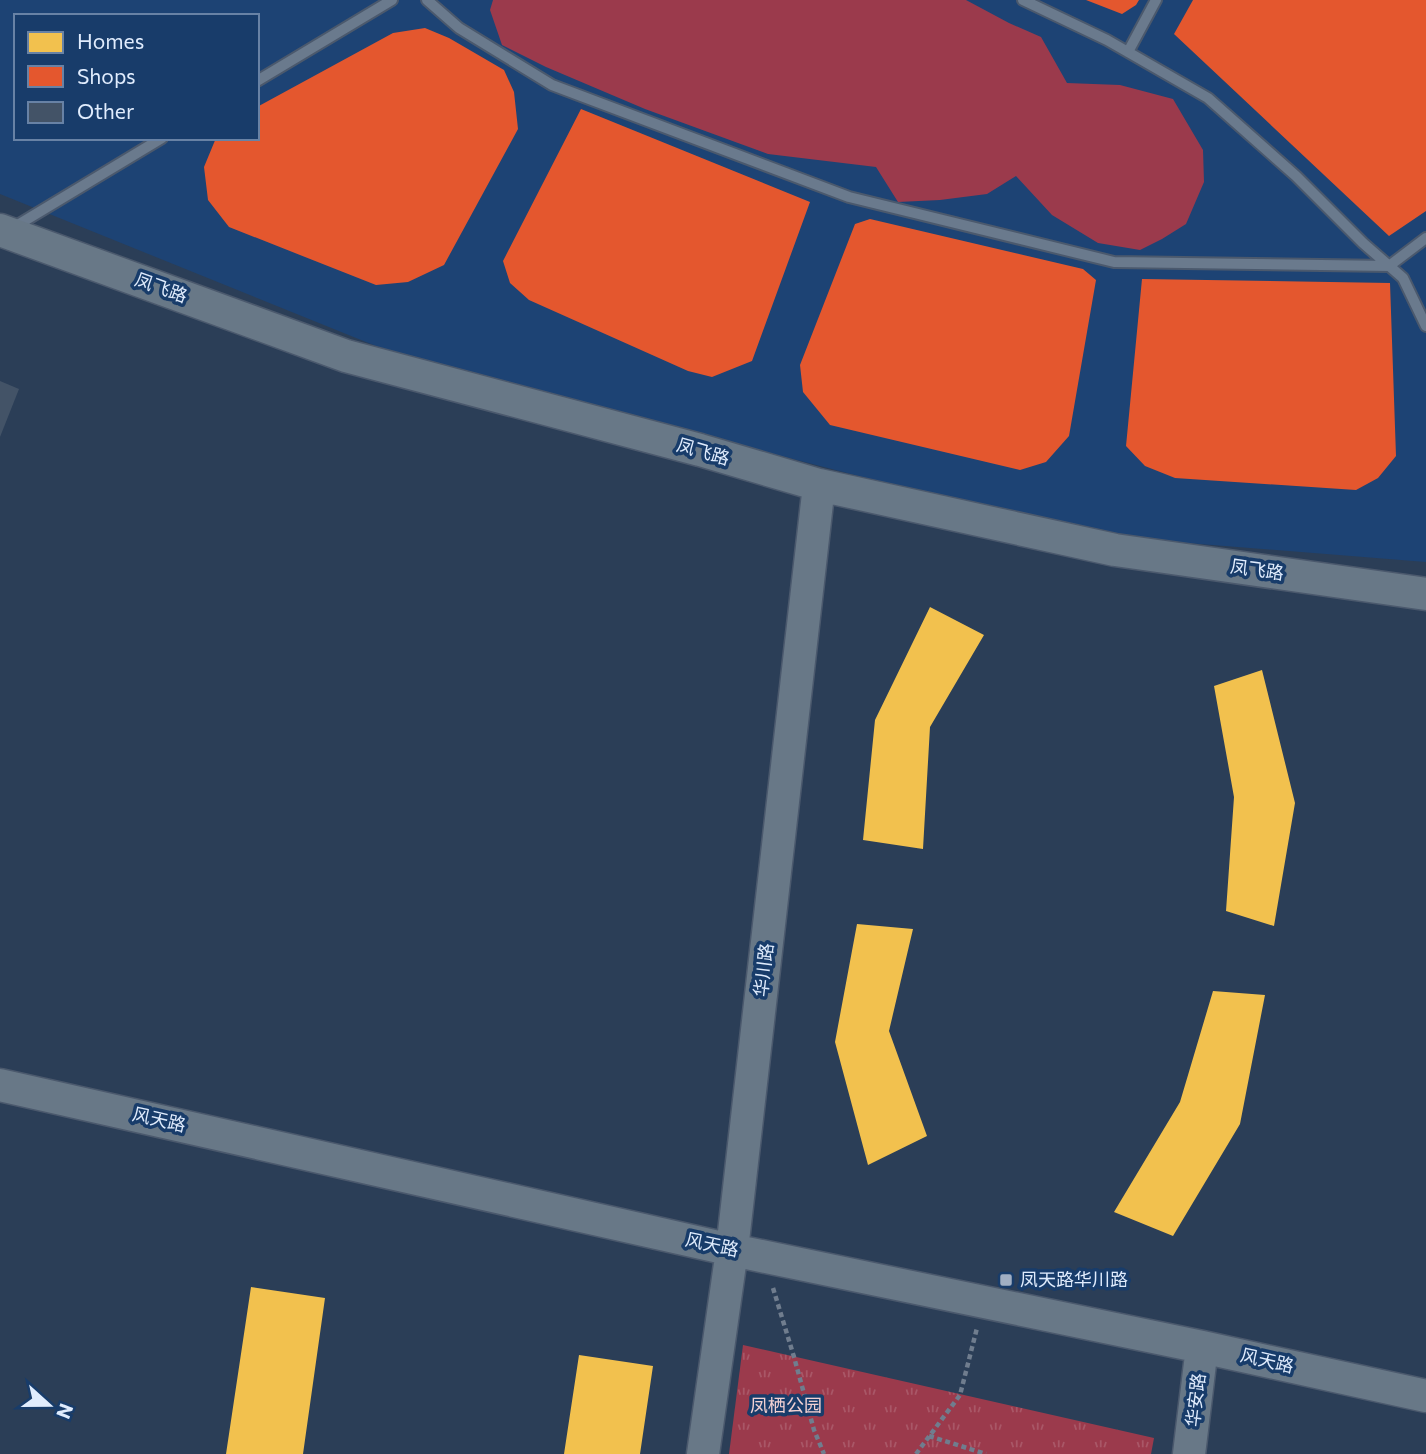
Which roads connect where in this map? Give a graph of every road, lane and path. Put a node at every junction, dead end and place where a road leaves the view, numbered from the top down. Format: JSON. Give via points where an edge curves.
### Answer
{"nodes":[{"id":1,"x":392,"y":0,"type":"edge"},
{"id":2,"x":427,"y":0,"type":"edge"},
{"id":3,"x":1023,"y":0,"type":"edge"},
{"id":4,"x":1156,"y":0,"type":"edge"},
{"id":5,"x":1128,"y":52,"type":"junction"},
{"id":6,"x":259,"y":80,"type":"edge"},
{"id":7,"x":159,"y":140,"type":"edge"},
{"id":8,"x":3,"y":232,"type":"edge"},
{"id":9,"x":1426,"y":238,"type":"edge"},
{"id":10,"x":1389,"y":266,"type":"junction"},
{"id":11,"x":1426,"y":326,"type":"edge"},
{"id":12,"x":819,"y":485,"type":"junction"},
{"id":13,"x":1426,"y":594,"type":"edge"},
{"id":14,"x":0,"y":1084,"type":"edge"},
{"id":15,"x":732,"y":1250,"type":"junction"},
{"id":16,"x":763,"y":1256,"type":"junction"},
{"id":17,"x":983,"y":1301,"type":"junction"},
{"id":18,"x":1202,"y":1347,"type":"junction"},
{"id":19,"x":1426,"y":1396,"type":"edge"},
{"id":20,"x":929,"y":1436,"type":"junction"},
{"id":21,"x":703,"y":1454,"type":"edge"},
{"id":22,"x":824,"y":1454,"type":"edge"},
{"id":23,"x":916,"y":1454,"type":"edge"},
{"id":24,"x":986,"y":1454,"type":"edge"},
{"id":25,"x":1189,"y":1454,"type":"edge"}],
"edges":[{"from":1,"to":6,"type":"lane"},
{"from":2,"to":10,"type":"lane","via":[[459,28],[552,85],[849,197],[1114,262]]},
{"from":3,"to":5,"type":"lane"},
{"from":4,"to":5,"type":"lane"},
{"from":5,"to":10,"type":"lane","via":[[1208,98]]},
{"from":7,"to":8,"type":"lane"},
{"from":8,"to":12,"type":"street","name":"凤飞路","via":[[346,355]]},
{"from":9,"to":10,"type":"lane"},
{"from":10,"to":11,"type":"lane","via":[[1403,278]]},
{"from":12,"to":13,"type":"street","name":"凤飞路","via":[[1115,550]]},
{"from":12,"to":15,"type":"street","name":"华川路"},
{"from":14,"to":15,"type":"street","name":"风天路"},
{"from":15,"to":16,"type":"street","name":"风天路"},
{"from":15,"to":21,"type":"street","name":"华川路"},
{"from":16,"to":17,"type":"street","name":"风天路"},
{"from":16,"to":22,"type":"path"},
{"from":17,"to":18,"type":"street","name":"风天路"},
{"from":17,"to":20,"type":"path","via":[[960,1395]]},
{"from":18,"to":19,"type":"street","name":"风天路"},
{"from":18,"to":25,"type":"street","name":"华安路"},
{"from":20,"to":23,"type":"path"},
{"from":20,"to":24,"type":"path"}]}
